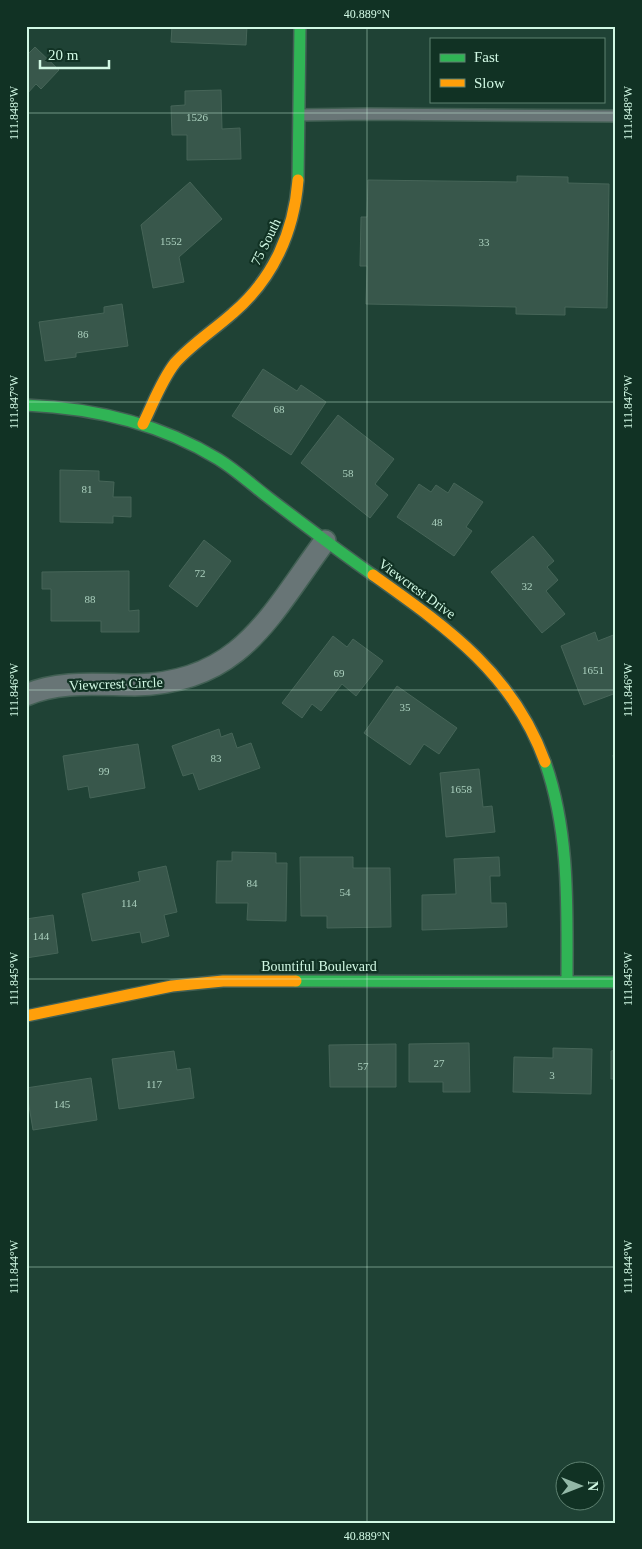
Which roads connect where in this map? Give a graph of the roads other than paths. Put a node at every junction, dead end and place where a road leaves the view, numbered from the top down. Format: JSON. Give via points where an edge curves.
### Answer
{"nodes":[{"id":1,"x":300,"y":26,"type":"edge"},
{"id":2,"x":299,"y":115,"type":"junction"},
{"id":3,"x":616,"y":116,"type":"edge"},
{"id":4,"x":26,"y":405,"type":"edge"},
{"id":5,"x":143,"y":424,"type":"junction"},
{"id":6,"x":325,"y":541,"type":"junction"},
{"id":7,"x":26,"y":695,"type":"edge"},
{"id":8,"x":567,"y":982,"type":"junction"},
{"id":9,"x":616,"y":982,"type":"edge"},
{"id":10,"x":26,"y":1016,"type":"edge"}],
"edges":[{"from":1,"to":2,"type":"street","name":"75 South"},
{"from":2,"to":3,"type":"lane"},
{"from":2,"to":5,"type":"street","name":"75 South","via":[[298,196],[295,215],[282,250],[250,297],[178,359]]},
{"from":4,"to":5,"type":"street","name":"Viewcrest Drive","via":[[109,414]]},
{"from":5,"to":6,"type":"street","name":"Viewcrest Drive","via":[[222,462]]},
{"from":6,"to":7,"type":"street","name":"Viewcrest Circle","via":[[251,639],[210,668],[168,683],[58,686]]},
{"from":6,"to":8,"type":"street","name":"Viewcrest Drive","via":[[459,640],[492,672],[525,718],[554,786],[565,847]]},
{"from":8,"to":9,"type":"street","name":"Bountiful Boulevard"},
{"from":8,"to":10,"type":"street","name":"Bountiful Boulevard","via":[[223,981],[172,986]]}]}
